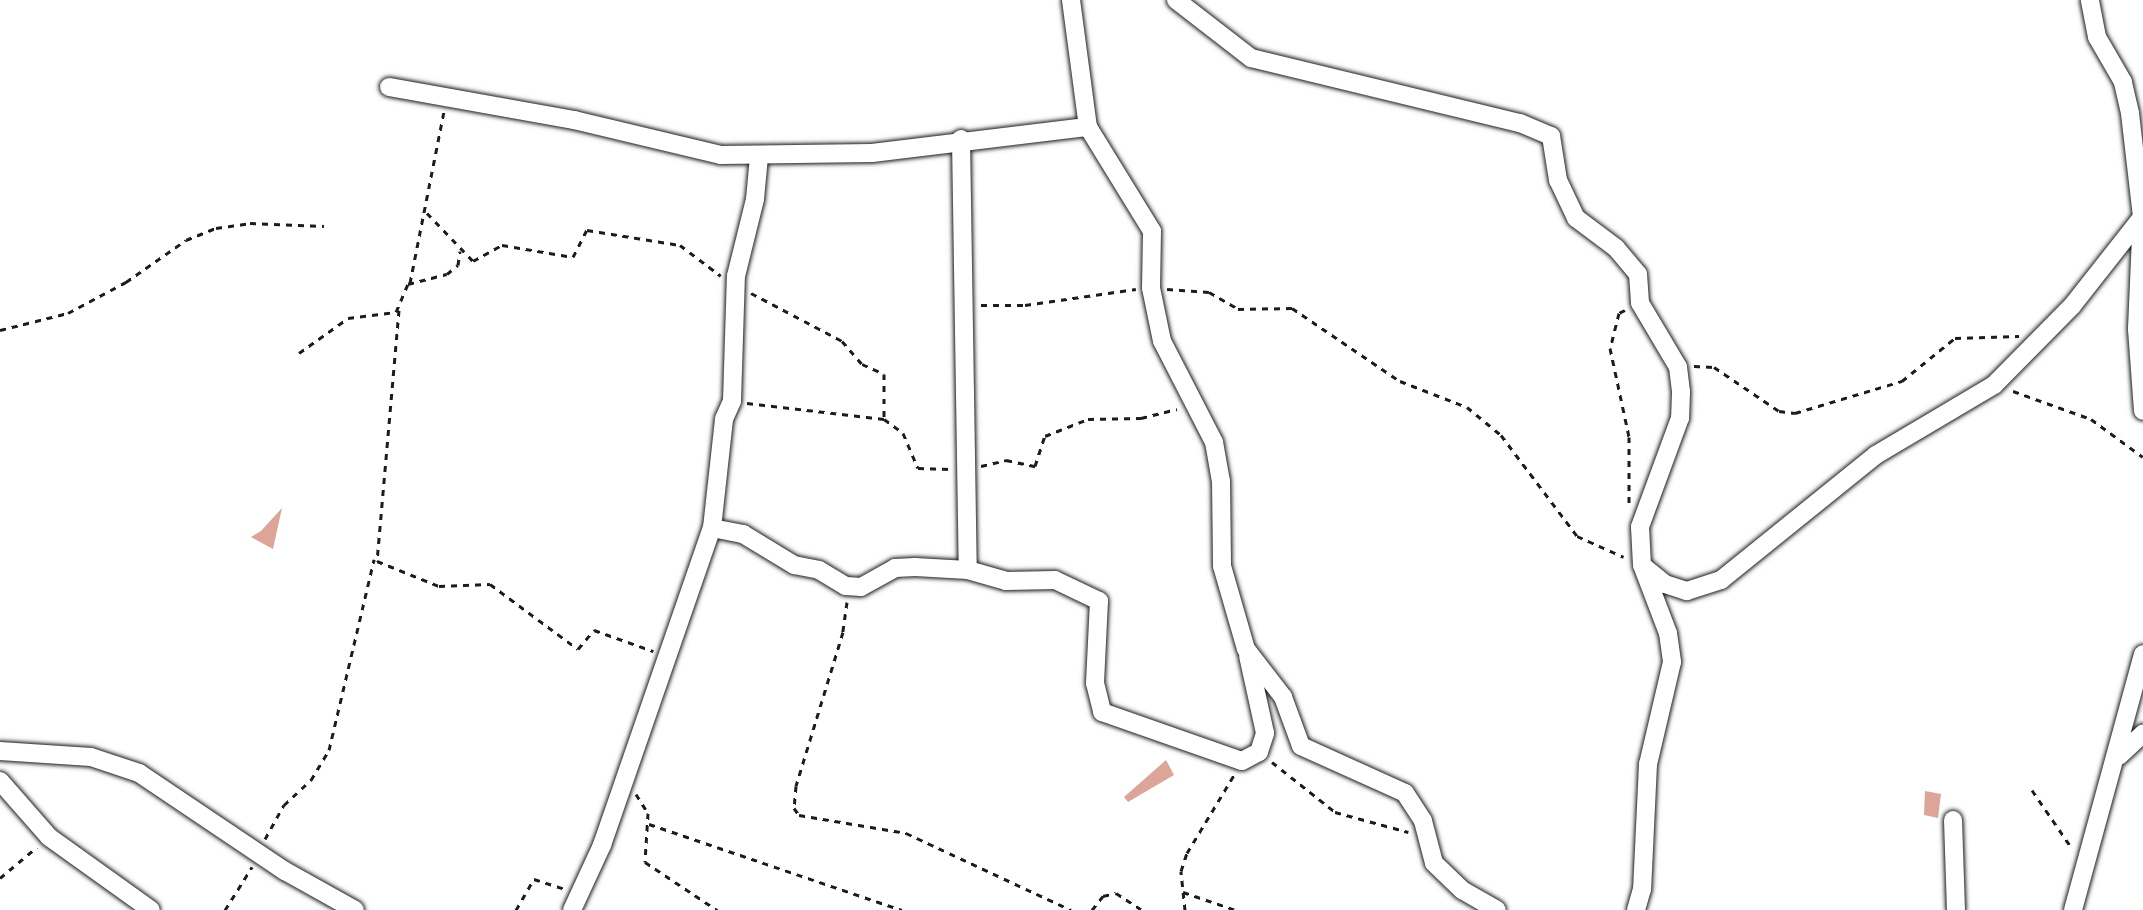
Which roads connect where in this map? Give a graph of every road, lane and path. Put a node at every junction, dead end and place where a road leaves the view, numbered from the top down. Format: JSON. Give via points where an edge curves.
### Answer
{"nodes":[{"id":1,"x":1071,"y":0,"type":"edge"},
{"id":2,"x":1176,"y":0,"type":"edge"},
{"id":3,"x":2090,"y":0,"type":"edge"},
{"id":4,"x":389,"y":87,"type":"dead end"},
{"id":5,"x":448,"y":99,"type":"junction"},
{"id":6,"x":1088,"y":127,"type":"junction"},
{"id":7,"x":961,"y":139,"type":"junction"},
{"id":8,"x":759,"y":157,"type":"junction"},
{"id":9,"x":2143,"y":210,"type":"edge"},
{"id":10,"x":427,"y":213,"type":"junction"},
{"id":11,"x":2142,"y":217,"type":"edge"},
{"id":12,"x":324,"y":226,"type":"dead end"},
{"id":13,"x":460,"y":251,"type":"junction"},
{"id":14,"x":410,"y":283,"type":"junction"},
{"id":15,"x":735,"y":286,"type":"junction"},
{"id":16,"x":1151,"y":288,"type":"junction"},
{"id":17,"x":963,"y":301,"type":"junction"},
{"id":18,"x":1640,"y":303,"type":"junction"},
{"id":19,"x":399,"y":310,"type":"junction"},
{"id":20,"x":2140,"y":329,"type":"edge"},
{"id":21,"x":0,"y":330,"type":"edge"},
{"id":22,"x":2043,"y":337,"type":"junction"},
{"id":23,"x":299,"y":353,"type":"dead end"},
{"id":24,"x":1678,"y":367,"type":"junction"},
{"id":25,"x":1994,"y":385,"type":"junction"},
{"id":26,"x":732,"y":401,"type":"junction"},
{"id":27,"x":1193,"y":410,"type":"junction"},
{"id":28,"x":2143,"y":411,"type":"edge"},
{"id":29,"x":884,"y":419,"type":"junction"},
{"id":30,"x":2143,"y":457,"type":"edge"},
{"id":31,"x":966,"y":470,"type":"junction"},
{"id":32,"x":1629,"y":512,"type":"dead end"},
{"id":33,"x":712,"y":528,"type":"junction"},
{"id":34,"x":1625,"y":542,"type":"dead end"},
{"id":35,"x":374,"y":555,"type":"junction"},
{"id":36,"x":1623,"y":557,"type":"junction"},
{"id":37,"x":1642,"y":565,"type":"junction"},
{"id":38,"x":968,"y":570,"type":"junction"},
{"id":39,"x":846,"y":586,"type":"junction"},
{"id":40,"x":1246,"y":649,"type":"junction"},
{"id":41,"x":2143,"y":654,"type":"edge"},
{"id":42,"x":667,"y":656,"type":"junction"},
{"id":43,"x":2143,"y":734,"type":"edge"},
{"id":44,"x":0,"y":751,"type":"edge"},
{"id":45,"x":2119,"y":756,"type":"junction"},
{"id":46,"x":1251,"y":757,"type":"junction"},
{"id":47,"x":0,"y":781,"type":"edge"},
{"id":48,"x":623,"y":782,"type":"junction"},
{"id":49,"x":2032,"y":790,"type":"dead end"},
{"id":50,"x":1953,"y":820,"type":"dead end"},
{"id":51,"x":649,"y":824,"type":"junction"},
{"id":52,"x":49,"y":837,"type":"junction"},
{"id":53,"x":1427,"y":837,"type":"junction"},
{"id":54,"x":260,"y":851,"type":"junction"},
{"id":55,"x":2083,"y":863,"type":"junction"},
{"id":56,"x":0,"y":878,"type":"edge"},
{"id":57,"x":578,"y":889,"type":"junction"},
{"id":58,"x":1183,"y":892,"type":"junction"},
{"id":59,"x":151,"y":910,"type":"edge"},
{"id":60,"x":225,"y":910,"type":"edge"},
{"id":61,"x":355,"y":910,"type":"edge"},
{"id":62,"x":516,"y":910,"type":"edge"},
{"id":63,"x":572,"y":910,"type":"edge"},
{"id":64,"x":717,"y":910,"type":"edge"},
{"id":65,"x":902,"y":910,"type":"edge"},
{"id":66,"x":1071,"y":910,"type":"edge"},
{"id":67,"x":1092,"y":910,"type":"edge"},
{"id":68,"x":1142,"y":910,"type":"edge"},
{"id":69,"x":1185,"y":910,"type":"edge"},
{"id":70,"x":1236,"y":910,"type":"edge"},
{"id":71,"x":1497,"y":910,"type":"edge"},
{"id":72,"x":1636,"y":910,"type":"edge"},
{"id":73,"x":1956,"y":910,"type":"edge"},
{"id":74,"x":2073,"y":910,"type":"edge"}],
"edges":[{"from":1,"to":6,"type":"street"},
{"from":2,"to":18,"type":"street","via":[[1251,58],[1520,123],[1551,136],[1558,180],[1576,218],[1616,248],[1638,274]]},
{"from":3,"to":11,"type":"street","via":[[2097,37],[2123,82]]},
{"from":4,"to":5,"type":"street"},
{"from":5,"to":8,"type":"street","via":[[574,120],[721,155]]},
{"from":5,"to":10,"type":"path"},
{"from":6,"to":7,"type":"street"},
{"from":6,"to":16,"type":"street","via":[[1152,231]]},
{"from":7,"to":8,"type":"street","via":[[872,153]]},
{"from":7,"to":17,"type":"street"},
{"from":8,"to":15,"type":"street"},
{"from":9,"to":11,"type":"street"},
{"from":10,"to":13,"type":"path"},
{"from":10,"to":14,"type":"path","via":[[416,240]]},
{"from":11,"to":20,"type":"street"},
{"from":11,"to":22,"type":"street"},
{"from":12,"to":21,"type":"path","via":[[250,223],[216,228],[186,240],[126,282],[68,313]]},
{"from":13,"to":14,"type":"path","via":[[458,265],[447,274]]},
{"from":13,"to":15,"type":"path","via":[[473,261],[502,245],[573,257],[587,230],[689,248]]},
{"from":14,"to":19,"type":"path"},
{"from":15,"to":26,"type":"street"},
{"from":15,"to":29,"type":"path","via":[[783,307],[847,345],[862,364],[880,370],[885,378]]},
{"from":16,"to":17,"type":"path","via":[[1108,289],[992,308]]},
{"from":16,"to":27,"type":"street","via":[[1162,341]]},
{"from":16,"to":36,"type":"path","via":[[1209,292],[1238,309],[1282,307],[1303,313],[1400,381],[1467,407],[1487,421],[1577,536]]},
{"from":17,"to":31,"type":"street"},
{"from":18,"to":24,"type":"street"},
{"from":18,"to":32,"type":"path","via":[[1619,313],[1610,348],[1629,437]]},
{"from":19,"to":23,"type":"path","via":[[348,318]]},
{"from":19,"to":35,"type":"path"},
{"from":20,"to":28,"type":"street"},
{"from":22,"to":24,"type":"path","via":[[1984,333],[1955,338],[1902,381],[1795,413],[1779,411],[1714,367]]},
{"from":22,"to":25,"type":"street"},
{"from":24,"to":37,"type":"street","via":[[1680,418],[1640,527]]},
{"from":25,"to":30,"type":"path","via":[[2091,419]]},
{"from":25,"to":37,"type":"street","via":[[1876,455],[1721,580],[1687,591],[1665,584]]},
{"from":26,"to":29,"type":"path"},
{"from":26,"to":33,"type":"street","via":[[724,419]]},
{"from":27,"to":31,"type":"path","via":[[1167,409],[1141,418],[1093,417],[1045,436],[1035,466],[1006,460]]},
{"from":27,"to":40,"type":"street","via":[[1214,442],[1221,481],[1222,566]]},
{"from":29,"to":31,"type":"path","via":[[903,433],[918,468]]},
{"from":31,"to":38,"type":"street"},
{"from":33,"to":39,"type":"street","via":[[743,534],[794,565],[819,570]]},
{"from":33,"to":42,"type":"street"},
{"from":34,"to":36,"type":"path"},
{"from":35,"to":42,"type":"path","via":[[377,561],[439,586],[490,584],[576,648],[594,630]]},
{"from":35,"to":54,"type":"path","via":[[329,750],[311,780],[284,805]]},
{"from":36,"to":37,"type":"path"},
{"from":37,"to":72,"type":"street","via":[[1668,633],[1672,662],[1648,764],[1642,889]]},
{"from":38,"to":39,"type":"street","via":[[895,568],[861,587]]},
{"from":38,"to":46,"type":"street","via":[[1006,581],[1055,580],[1095,599],[1095,689],[1102,712],[1124,724]]},
{"from":39,"to":66,"type":"path","via":[[843,632],[794,808],[799,815],[906,833]]},
{"from":40,"to":46,"type":"street","via":[[1264,724]]},
{"from":40,"to":53,"type":"street","via":[[1283,697],[1301,746],[1405,793]]},
{"from":41,"to":45,"type":"street"},
{"from":42,"to":48,"type":"street"},
{"from":43,"to":45,"type":"street"},
{"from":44,"to":54,"type":"street","via":[[91,757],[139,773]]},
{"from":45,"to":55,"type":"street"},
{"from":46,"to":53,"type":"path","via":[[1335,812]]},
{"from":46,"to":58,"type":"path","via":[[1187,853]]},
{"from":47,"to":52,"type":"street"},
{"from":48,"to":51,"type":"path","via":[[643,800]]},
{"from":48,"to":57,"type":"street","via":[[602,845]]},
{"from":49,"to":55,"type":"path"},
{"from":50,"to":73,"type":"street"},
{"from":51,"to":64,"type":"path","via":[[645,862]]},
{"from":51,"to":65,"type":"path"},
{"from":52,"to":56,"type":"path"},
{"from":52,"to":59,"type":"street"},
{"from":53,"to":71,"type":"street","via":[[1434,863],[1462,890]]},
{"from":54,"to":60,"type":"path"},
{"from":54,"to":61,"type":"street"},
{"from":55,"to":74,"type":"street"},
{"from":57,"to":62,"type":"path","via":[[534,879]]},
{"from":57,"to":63,"type":"street"},
{"from":58,"to":69,"type":"path"},
{"from":58,"to":70,"type":"path"},
{"from":67,"to":68,"type":"path","via":[[1103,896],[1116,893]]}]}
